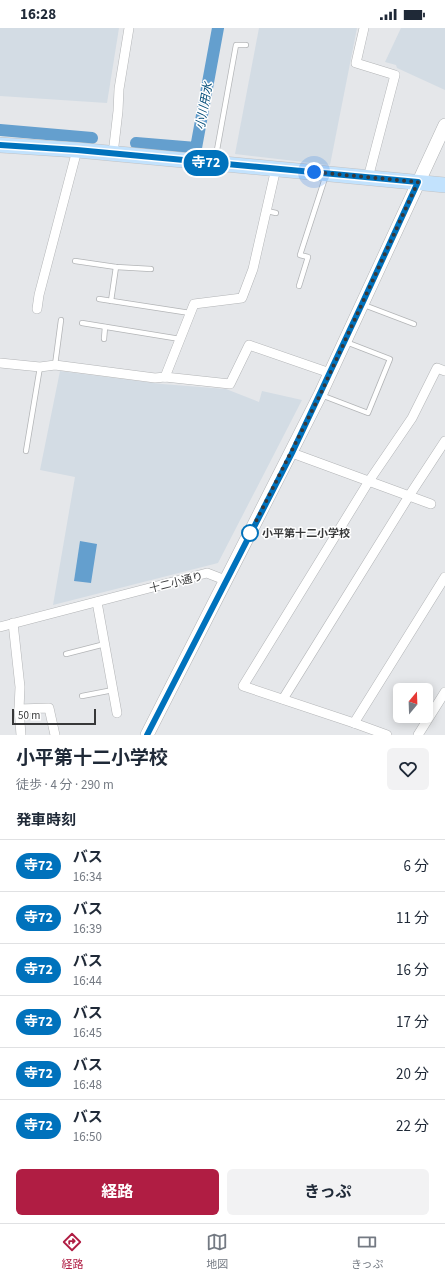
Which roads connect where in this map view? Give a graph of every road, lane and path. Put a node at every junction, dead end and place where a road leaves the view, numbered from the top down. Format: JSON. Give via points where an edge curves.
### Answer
{"nodes":[{"id":1,"x":129,"y":28,"type":"edge"},
{"id":2,"x":364,"y":28,"type":"edge"},
{"id":3,"x":246,"y":45,"type":"dead end"},
{"id":4,"x":445,"y":125,"type":"edge"},
{"id":5,"x":0,"y":145,"type":"edge"},
{"id":6,"x":77,"y":150,"type":"junction"},
{"id":7,"x":113,"y":154,"type":"junction"},
{"id":8,"x":214,"y":164,"type":"junction"},
{"id":9,"x":276,"y":168,"type":"junction"},
{"id":10,"x":326,"y":174,"type":"junction"},
{"id":11,"x":368,"y":178,"type":"junction"},
{"id":12,"x":418,"y":182,"type":"junction"},
{"id":13,"x":445,"y":185,"type":"edge"},
{"id":14,"x":75,"y":261,"type":"dead end"},
{"id":15,"x":116,"y":267,"type":"junction"},
{"id":16,"x":151,"y":269,"type":"dead end"},
{"id":17,"x":299,"y":286,"type":"dead end"},
{"id":18,"x":100,"y":300,"type":"dead end"},
{"id":19,"x":111,"y":301,"type":"junction"},
{"id":20,"x":362,"y":304,"type":"junction"},
{"id":21,"x":37,"y":309,"type":"dead end"},
{"id":22,"x":190,"y":313,"type":"junction"},
{"id":23,"x":61,"y":320,"type":"dead end"},
{"id":24,"x":82,"y":323,"type":"dead end"},
{"id":25,"x":414,"y":324,"type":"dead end"},
{"id":26,"x":106,"y":327,"type":"junction"},
{"id":27,"x":104,"y":339,"type":"dead end"},
{"id":28,"x":180,"y":339,"type":"junction"},
{"id":29,"x":345,"y":342,"type":"junction"},
{"id":30,"x":0,"y":363,"type":"edge"},
{"id":31,"x":55,"y":365,"type":"junction"},
{"id":32,"x":40,"y":367,"type":"junction"},
{"id":33,"x":445,"y":371,"type":"edge"},
{"id":34,"x":330,"y":373,"type":"junction"},
{"id":35,"x":165,"y":377,"type":"junction"},
{"id":36,"x":320,"y":395,"type":"junction"},
{"id":37,"x":445,"y":441,"type":"edge"},
{"id":38,"x":26,"y":451,"type":"dead end"},
{"id":39,"x":292,"y":453,"type":"junction"},
{"id":40,"x":369,"y":481,"type":"junction"},
{"id":41,"x":409,"y":496,"type":"junction"},
{"id":42,"x":431,"y":504,"type":"dead end"},
{"id":43,"x":445,"y":577,"type":"edge"},
{"id":44,"x":225,"y":580,"type":"junction"},
{"id":45,"x":97,"y":602,"type":"junction"},
{"id":46,"x":13,"y":623,"type":"junction"},
{"id":47,"x":0,"y":626,"type":"edge"},
{"id":48,"x":105,"y":644,"type":"junction"},
{"id":49,"x":66,"y":654,"type":"dead end"},
{"id":50,"x":113,"y":690,"type":"junction"},
{"id":51,"x":445,"y":692,"type":"edge"},
{"id":52,"x":82,"y":696,"type":"dead end"},
{"id":53,"x":283,"y":699,"type":"junction"},
{"id":54,"x":19,"y":709,"type":"junction"},
{"id":55,"x":117,"y":712,"type":"dead end"},
{"id":56,"x":354,"y":723,"type":"junction"},
{"id":57,"x":21,"y":735,"type":"edge"},
{"id":58,"x":55,"y":735,"type":"edge"},
{"id":59,"x":147,"y":735,"type":"edge"},
{"id":60,"x":387,"y":735,"type":"edge"},
{"id":61,"x":418,"y":735,"type":"edge"}],
"edges":[{"from":1,"to":7,"type":"street","via":[[119,89]]},
{"from":2,"to":11,"type":"street","via":[[356,63],[396,75]]},
{"from":3,"to":8,"type":"lane","via":[[236,45]]},
{"from":4,"to":12,"type":"street"},
{"from":5,"to":6,"type":"main road"},
{"from":6,"to":7,"type":"main road"},
{"from":6,"to":21,"type":"street"},
{"from":7,"to":8,"type":"main road"},
{"from":8,"to":9,"type":"main road"},
{"from":9,"to":10,"type":"main road"},
{"from":9,"to":22,"type":"street","via":[[271,212],[242,298],[194,304]]},
{"from":10,"to":11,"type":"main road"},
{"from":10,"to":17,"type":"lane","via":[[300,255],[308,257]]},
{"from":11,"to":12,"type":"main road"},
{"from":12,"to":13,"type":"main road"},
{"from":12,"to":20,"type":"street"},
{"from":14,"to":15,"type":"lane"},
{"from":15,"to":16,"type":"lane"},
{"from":15,"to":19,"type":"lane"},
{"from":18,"to":19,"type":"lane"},
{"from":19,"to":22,"type":"lane"},
{"from":20,"to":25,"type":"lane"},
{"from":20,"to":29,"type":"street"},
{"from":22,"to":28,"type":"street"},
{"from":23,"to":31,"type":"lane"},
{"from":24,"to":26,"type":"lane"},
{"from":26,"to":27,"type":"lane"},
{"from":26,"to":28,"type":"lane"},
{"from":28,"to":35,"type":"street"},
{"from":29,"to":34,"type":"street"},
{"from":29,"to":36,"type":"lane","via":[[390,359],[368,413]]},
{"from":30,"to":32,"type":"street"},
{"from":31,"to":32,"type":"street"},
{"from":31,"to":35,"type":"street","via":[[155,378]]},
{"from":32,"to":38,"type":"lane"},
{"from":33,"to":40,"type":"street","via":[[437,368],[412,418]]},
{"from":34,"to":35,"type":"street","via":[[249,345],[230,384]]},
{"from":34,"to":36,"type":"street"},
{"from":36,"to":39,"type":"street"},
{"from":37,"to":41,"type":"street"},
{"from":39,"to":40,"type":"street"},
{"from":39,"to":44,"type":"street"},
{"from":40,"to":41,"type":"street"},
{"from":40,"to":53,"type":"street","via":[[243,686]]},
{"from":41,"to":42,"type":"street"},
{"from":41,"to":53,"type":"street"},
{"from":43,"to":56,"type":"street"},
{"from":44,"to":45,"type":"street","name":"十二小通り","via":[[206,573]]},
{"from":44,"to":59,"type":"street"},
{"from":45,"to":46,"type":"street","name":"十二小通り"},
{"from":45,"to":48,"type":"street"},
{"from":46,"to":47,"type":"street","name":"十二小通り"},
{"from":46,"to":54,"type":"street","via":[[20,687]]},
{"from":48,"to":49,"type":"lane"},
{"from":48,"to":50,"type":"street"},
{"from":50,"to":52,"type":"lane"},
{"from":50,"to":55,"type":"street"},
{"from":51,"to":61,"type":"street"},
{"from":53,"to":56,"type":"street"},
{"from":54,"to":57,"type":"street"},
{"from":54,"to":58,"type":"street","via":[[49,708]]},
{"from":56,"to":60,"type":"street"}]}
